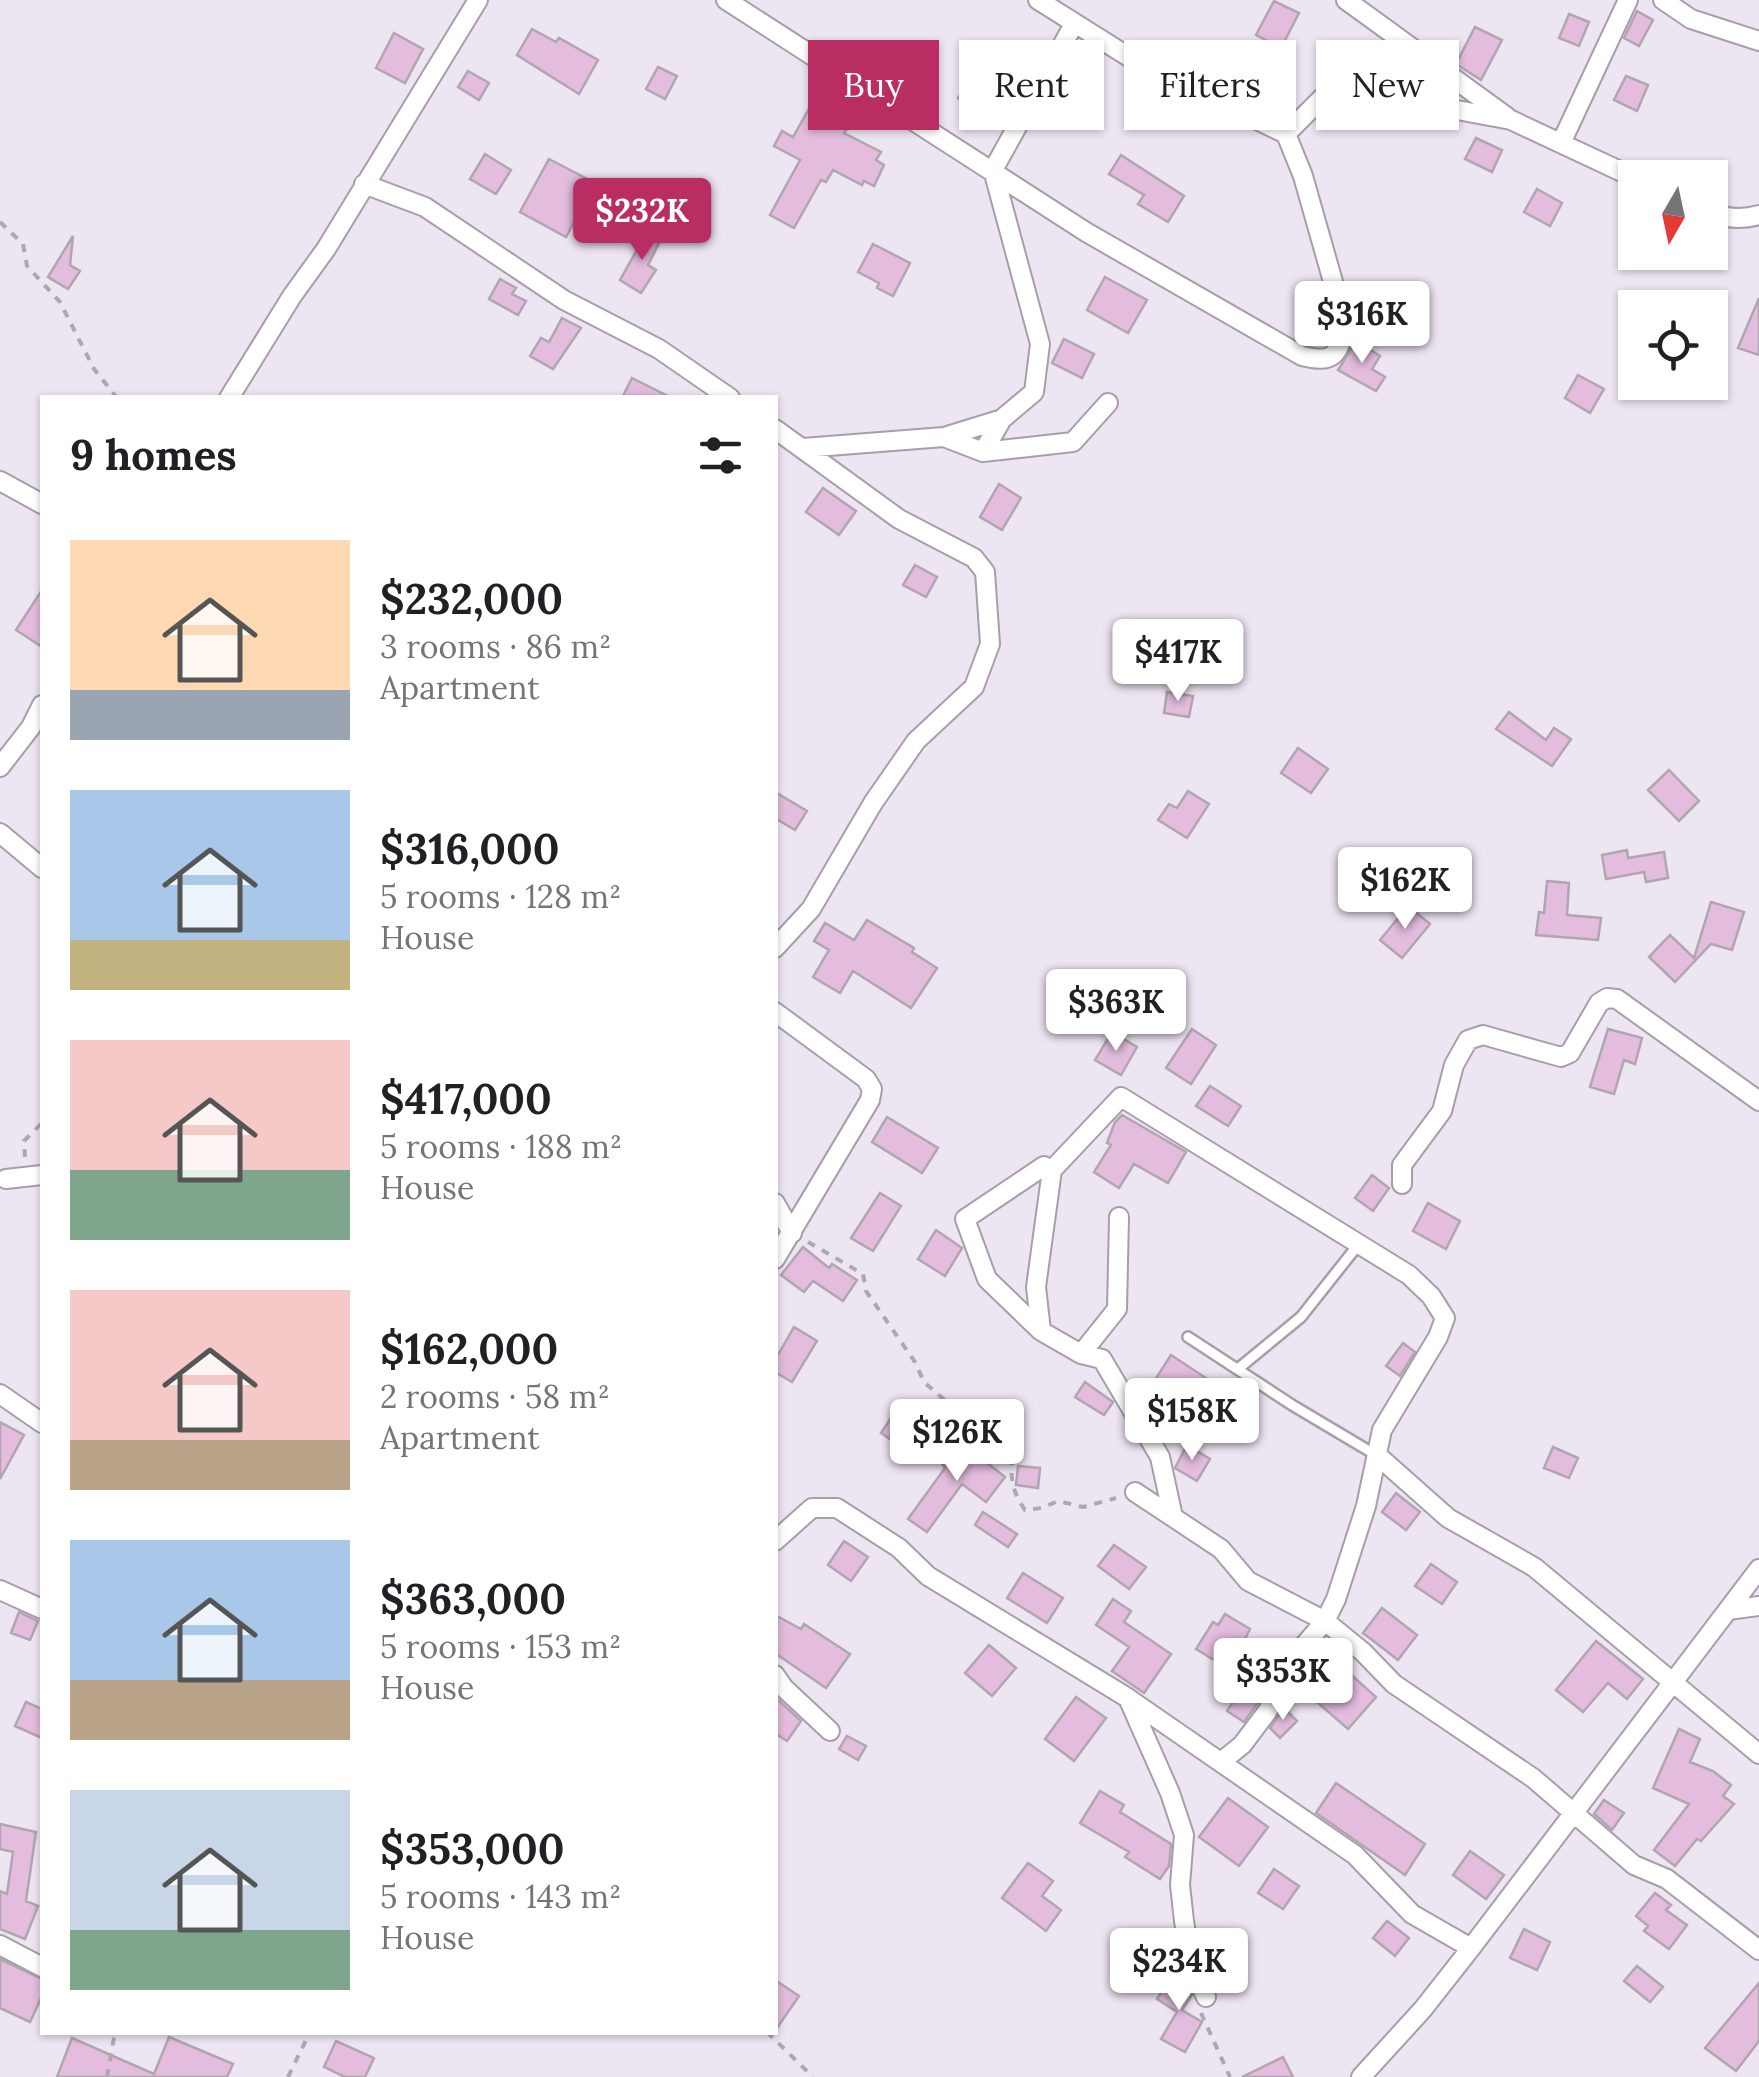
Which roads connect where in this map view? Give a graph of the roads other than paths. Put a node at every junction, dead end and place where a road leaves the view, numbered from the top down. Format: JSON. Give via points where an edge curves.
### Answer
{"nodes":[{"id":1,"x":478,"y":0,"type":"edge"},
{"id":2,"x":726,"y":0,"type":"edge"},
{"id":3,"x":1038,"y":0,"type":"edge"},
{"id":4,"x":1346,"y":0,"type":"edge"},
{"id":5,"x":1628,"y":0,"type":"edge"},
{"id":6,"x":1663,"y":0,"type":"edge"},
{"id":7,"x":1074,"y":24,"type":"junction"},
{"id":8,"x":1759,"y":41,"type":"edge"},
{"id":9,"x":1512,"y":120,"type":"junction"},
{"id":10,"x":1286,"y":134,"type":"junction"},
{"id":11,"x":1562,"y":141,"type":"junction"},
{"id":12,"x":1618,"y":169,"type":"edge"},
{"id":13,"x":993,"y":170,"type":"junction"},
{"id":14,"x":364,"y":184,"type":"junction"},
{"id":15,"x":1759,"y":215,"type":"edge"},
{"id":16,"x":1728,"y":217,"type":"edge"},
{"id":17,"x":231,"y":395,"type":"edge"},
{"id":18,"x":726,"y":395,"type":"edge"},
{"id":19,"x":1108,"y":402,"type":"dead end"},
{"id":20,"x":1002,"y":419,"type":"junction"},
{"id":21,"x":778,"y":431,"type":"edge"},
{"id":22,"x":944,"y":437,"type":"junction"},
{"id":23,"x":803,"y":448,"type":"junction"},
{"id":24,"x":983,"y":452,"type":"junction"},
{"id":25,"x":0,"y":480,"type":"edge"},
{"id":26,"x":40,"y":503,"type":"edge"},
{"id":27,"x":36,"y":725,"type":"edge"},
{"id":28,"x":0,"y":767,"type":"edge"},
{"id":29,"x":0,"y":833,"type":"edge"},
{"id":30,"x":40,"y":866,"type":"edge"},
{"id":31,"x":778,"y":945,"type":"edge"},
{"id":32,"x":778,"y":1014,"type":"edge"},
{"id":33,"x":1759,"y":1101,"type":"edge"},
{"id":34,"x":1052,"y":1170,"type":"junction"},
{"id":35,"x":40,"y":1175,"type":"edge"},
{"id":36,"x":6,"y":1179,"type":"road end"},
{"id":37,"x":1402,"y":1184,"type":"dead end"},
{"id":38,"x":778,"y":1208,"type":"edge"},
{"id":39,"x":1119,"y":1216,"type":"dead end"},
{"id":40,"x":792,"y":1233,"type":"junction"},
{"id":41,"x":1359,"y":1243,"type":"junction"},
{"id":42,"x":778,"y":1254,"type":"edge"},
{"id":43,"x":1041,"y":1331,"type":"junction"},
{"id":44,"x":1188,"y":1337,"type":"dead end"},
{"id":45,"x":1081,"y":1354,"type":"junction"},
{"id":46,"x":1239,"y":1368,"type":"junction"},
{"id":47,"x":0,"y":1394,"type":"edge"},
{"id":48,"x":40,"y":1422,"type":"edge"},
{"id":49,"x":1378,"y":1456,"type":"junction"},
{"id":50,"x":1135,"y":1492,"type":"road end"},
{"id":51,"x":1173,"y":1517,"type":"junction"},
{"id":52,"x":778,"y":1539,"type":"edge"},
{"id":53,"x":1759,"y":1570,"type":"edge"},
{"id":54,"x":0,"y":1590,"type":"edge"},
{"id":55,"x":1759,"y":1606,"type":"edge"},
{"id":56,"x":40,"y":1608,"type":"edge"},
{"id":57,"x":1728,"y":1610,"type":"junction"},
{"id":58,"x":1325,"y":1621,"type":"junction"},
{"id":59,"x":778,"y":1679,"type":"edge"},
{"id":60,"x":1674,"y":1681,"type":"junction"},
{"id":61,"x":1128,"y":1698,"type":"junction"},
{"id":62,"x":830,"y":1731,"type":"dead end"},
{"id":63,"x":1759,"y":1754,"type":"edge"},
{"id":64,"x":1222,"y":1761,"type":"junction"},
{"id":65,"x":1573,"y":1813,"type":"junction"},
{"id":66,"x":0,"y":1944,"type":"edge"},
{"id":67,"x":1471,"y":1948,"type":"junction"},
{"id":68,"x":1759,"y":1950,"type":"edge"},
{"id":69,"x":40,"y":1966,"type":"edge"},
{"id":70,"x":1206,"y":1997,"type":"road end"},
{"id":71,"x":1360,"y":2077,"type":"edge"}],
"edges":[{"from":1,"to":14,"type":"street"},
{"from":2,"to":13,"type":"street"},
{"from":3,"to":7,"type":"street"},
{"from":4,"to":9,"type":"street"},
{"from":5,"to":11,"type":"street"},
{"from":6,"to":8,"type":"street","via":[[1691,19]]},
{"from":7,"to":10,"type":"street"},
{"from":7,"to":13,"type":"street"},
{"from":9,"to":10,"type":"street","via":[[1360,92],[1322,98]]},
{"from":9,"to":11,"type":"street"},
{"from":10,"to":13,"type":"street","via":[[1345,324],[1341,344],[1322,361],[1302,356],[1102,241]]},
{"from":11,"to":12,"type":"street"},
{"from":13,"to":20,"type":"street","via":[[1040,344],[1034,392]]},
{"from":14,"to":17,"type":"street"},
{"from":14,"to":18,"type":"street","via":[[426,207],[564,300],[660,349]]},
{"from":15,"to":16,"type":"street"},
{"from":19,"to":24,"type":"street","via":[[1073,442]]},
{"from":20,"to":22,"type":"street"},
{"from":20,"to":24,"type":"street"},
{"from":21,"to":23,"type":"street"},
{"from":22,"to":23,"type":"street"},
{"from":22,"to":24,"type":"street"},
{"from":23,"to":31,"type":"street","via":[[899,519],[974,558],[984,572],[990,644],[974,688],[916,742],[810,909]]},
{"from":25,"to":26,"type":"street"},
{"from":27,"to":28,"type":"street"},
{"from":29,"to":30,"type":"street"},
{"from":32,"to":40,"type":"street","via":[[872,1090]]},
{"from":33,"to":37,"type":"street","via":[[1607,998],[1561,1057],[1484,1035],[1468,1040],[1442,1111],[1402,1165]]},
{"from":34,"to":41,"type":"street","via":[[1120,1097]]},
{"from":34,"to":43,"type":"street","via":[[1036,1287]]},
{"from":34,"to":43,"type":"street","via":[[1044,1166],[965,1219],[987,1278]]},
{"from":35,"to":36,"type":"street"},
{"from":38,"to":40,"type":"street"},
{"from":39,"to":45,"type":"street","via":[[1117,1309]]},
{"from":40,"to":42,"type":"street"},
{"from":41,"to":46,"type":"lane","via":[[1301,1317]]},
{"from":41,"to":49,"type":"street","via":[[1409,1275],[1445,1318],[1382,1430]]},
{"from":43,"to":45,"type":"street"},
{"from":44,"to":46,"type":"lane"},
{"from":45,"to":51,"type":"street","via":[[1102,1359],[1134,1409],[1160,1456]]},
{"from":46,"to":49,"type":"lane"},
{"from":47,"to":48,"type":"street"},
{"from":49,"to":58,"type":"street"},
{"from":49,"to":60,"type":"street","via":[[1448,1518],[1534,1567]]},
{"from":50,"to":51,"type":"street"},
{"from":51,"to":58,"type":"street","via":[[1221,1549],[1248,1581]]},
{"from":52,"to":61,"type":"street","via":[[812,1508],[837,1508],[928,1576]]},
{"from":53,"to":57,"type":"street"},
{"from":54,"to":56,"type":"street"},
{"from":55,"to":57,"type":"street"},
{"from":57,"to":60,"type":"street"},
{"from":58,"to":64,"type":"street","via":[[1242,1746]]},
{"from":58,"to":65,"type":"street","via":[[1394,1684],[1533,1778]]},
{"from":59,"to":62,"type":"street"},
{"from":60,"to":63,"type":"street"},
{"from":60,"to":65,"type":"street"},
{"from":61,"to":64,"type":"street"},
{"from":61,"to":70,"type":"street","via":[[1184,1835],[1186,1935]]},
{"from":64,"to":67,"type":"street","via":[[1355,1855],[1412,1914]]},
{"from":65,"to":67,"type":"street"},
{"from":65,"to":68,"type":"street","via":[[1634,1865],[1667,1878]]},
{"from":66,"to":69,"type":"street"},
{"from":67,"to":71,"type":"street"}]}
